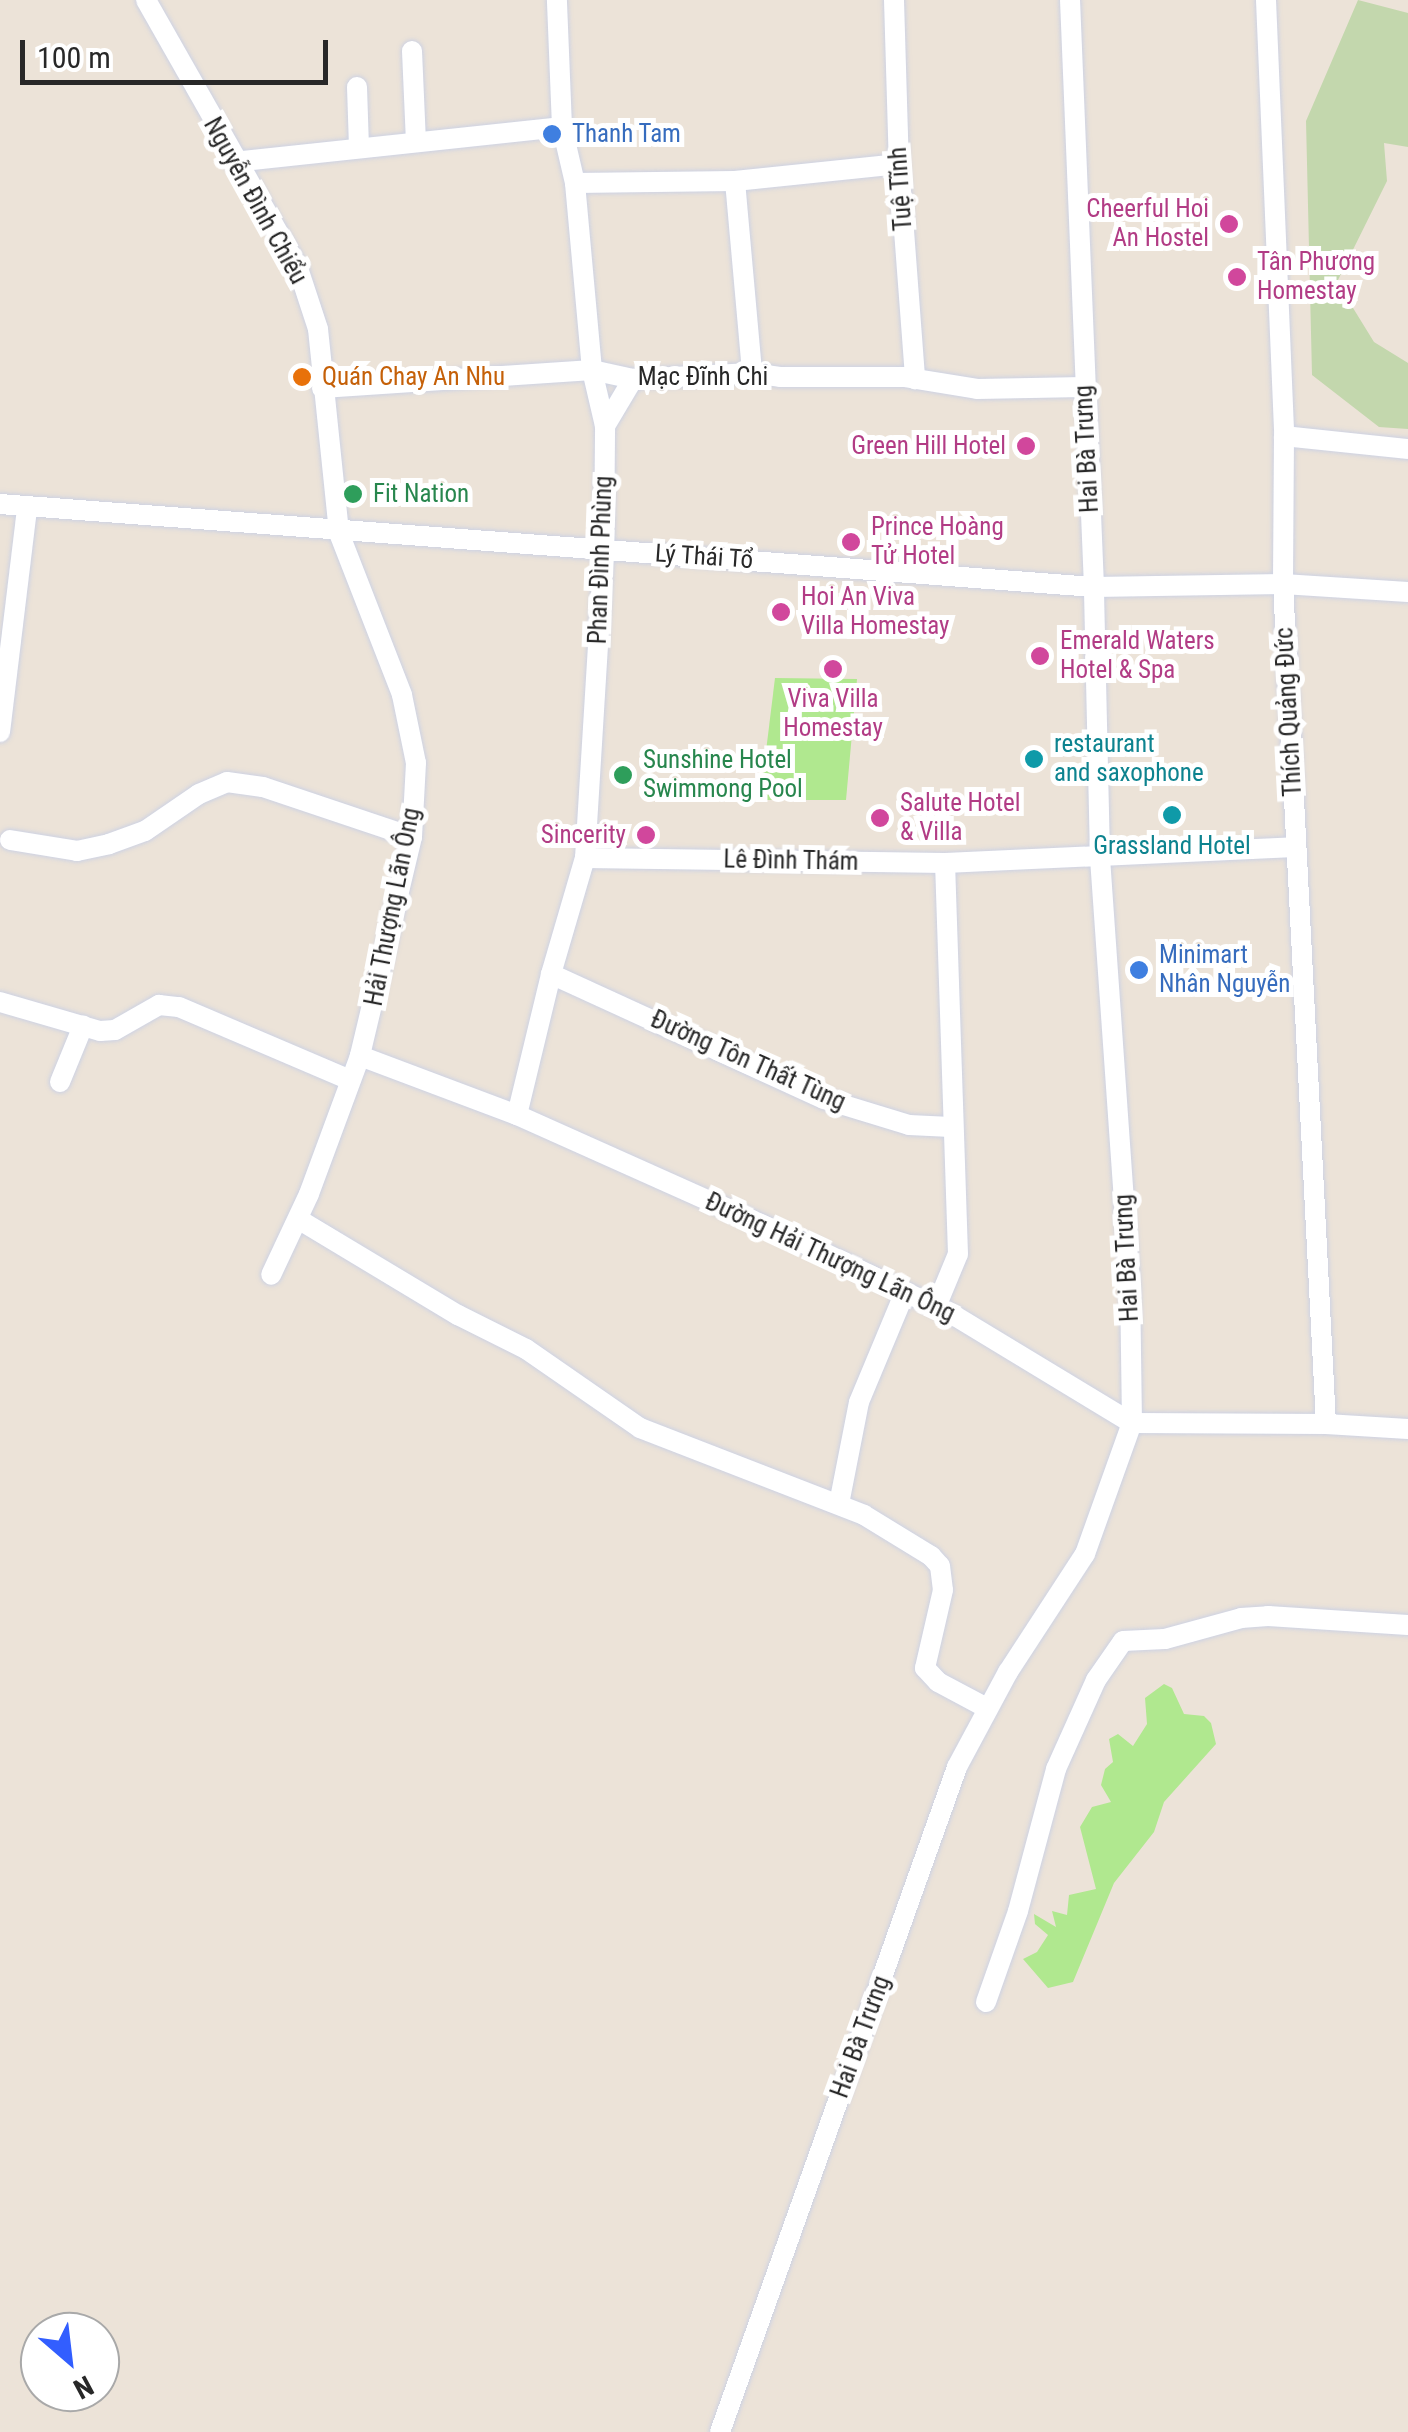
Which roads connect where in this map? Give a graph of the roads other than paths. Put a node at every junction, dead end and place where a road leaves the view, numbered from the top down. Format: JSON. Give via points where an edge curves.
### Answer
{"nodes":[{"id":1,"x":146,"y":0,"type":"edge"},
{"id":2,"x":557,"y":0,"type":"edge"},
{"id":3,"x":894,"y":0,"type":"edge"},
{"id":4,"x":1070,"y":0,"type":"edge"},
{"id":5,"x":1266,"y":0,"type":"edge"},
{"id":6,"x":412,"y":51,"type":"dead end"},
{"id":7,"x":356,"y":87,"type":"dead end"},
{"id":8,"x":562,"y":127,"type":"junction"},
{"id":9,"x":416,"y":142,"type":"junction"},
{"id":10,"x":359,"y":148,"type":"junction"},
{"id":11,"x":234,"y":162,"type":"junction"},
{"id":12,"x":899,"y":164,"type":"junction"},
{"id":13,"x":736,"y":181,"type":"junction"},
{"id":14,"x":574,"y":183,"type":"junction"},
{"id":15,"x":592,"y":370,"type":"junction"},
{"id":16,"x":752,"y":372,"type":"junction"},
{"id":17,"x":916,"y":378,"type":"junction"},
{"id":18,"x":633,"y":379,"type":"junction"},
{"id":19,"x":1084,"y":387,"type":"junction"},
{"id":20,"x":322,"y":388,"type":"junction"},
{"id":21,"x":606,"y":426,"type":"junction"},
{"id":22,"x":1284,"y":436,"type":"junction"},
{"id":23,"x":1408,"y":449,"type":"edge"},
{"id":24,"x":0,"y":504,"type":"edge"},
{"id":25,"x":27,"y":509,"type":"junction"},
{"id":26,"x":338,"y":533,"type":"junction"},
{"id":27,"x":604,"y":549,"type":"junction"},
{"id":28,"x":1283,"y":584,"type":"junction"},
{"id":29,"x":1094,"y":587,"type":"junction"},
{"id":30,"x":1408,"y":592,"type":"edge"},
{"id":31,"x":0,"y":732,"type":"edge"},
{"id":32,"x":412,"y":837,"type":"junction"},
{"id":33,"x":10,"y":840,"type":"dead end"},
{"id":34,"x":1295,"y":847,"type":"junction"},
{"id":35,"x":1100,"y":856,"type":"junction"},
{"id":36,"x":586,"y":858,"type":"junction"},
{"id":37,"x":945,"y":864,"type":"junction"},
{"id":38,"x":551,"y":974,"type":"junction"},
{"id":39,"x":0,"y":1002,"type":"edge"},
{"id":40,"x":83,"y":1026,"type":"junction"},
{"id":41,"x":360,"y":1056,"type":"junction"},
{"id":42,"x":348,"y":1079,"type":"junction"},
{"id":43,"x":60,"y":1082,"type":"dead end"},
{"id":44,"x":517,"y":1115,"type":"junction"},
{"id":45,"x":951,"y":1127,"type":"junction"},
{"id":46,"x":298,"y":1218,"type":"junction"},
{"id":47,"x":272,"y":1274,"type":"dead end"},
{"id":48,"x":905,"y":1292,"type":"junction"},
{"id":49,"x":936,"y":1307,"type":"junction"},
{"id":50,"x":1132,"y":1423,"type":"junction"},
{"id":51,"x":1326,"y":1424,"type":"junction"},
{"id":52,"x":1408,"y":1429,"type":"edge"},
{"id":53,"x":838,"y":1504,"type":"junction"},
{"id":54,"x":1408,"y":1624,"type":"edge"},
{"id":55,"x":987,"y":1708,"type":"junction"},
{"id":56,"x":986,"y":2002,"type":"dead end"},
{"id":57,"x":720,"y":2432,"type":"edge"}],
"edges":[{"from":1,"to":11,"type":"street","name":"Nguyễn Đình Chiểu"},
{"from":2,"to":8,"type":"street","name":"Phan Đình Phùng"},
{"from":3,"to":12,"type":"street","name":"Tuệ Tĩnh"},
{"from":4,"to":19,"type":"street","name":"Hai Bà Trưng"},
{"from":5,"to":22,"type":"street","name":"Thích Quảng Đức"},
{"from":6,"to":9,"type":"street"},
{"from":7,"to":10,"type":"street"},
{"from":8,"to":9,"type":"street"},
{"from":8,"to":14,"type":"street","name":"Phan Đình Phùng"},
{"from":9,"to":10,"type":"street"},
{"from":10,"to":11,"type":"street"},
{"from":11,"to":20,"type":"street","name":"Nguyễn Đình Chiểu","via":[[298,268],[318,329]]},
{"from":12,"to":13,"type":"street"},
{"from":12,"to":17,"type":"street","name":"Tuệ Tĩnh"},
{"from":13,"to":14,"type":"street"},
{"from":13,"to":16,"type":"street"},
{"from":14,"to":15,"type":"street","name":"Phan Đình Phùng"},
{"from":15,"to":18,"type":"street","name":"Mạc Đĩnh Chi"},
{"from":15,"to":20,"type":"street","name":"Mạc Đĩnh Chi"},
{"from":15,"to":21,"type":"street","name":"Phan Đình Phùng"},
{"from":16,"to":17,"type":"street","name":"Mạc Đĩnh Chi"},
{"from":16,"to":18,"type":"street","name":"Mạc Đĩnh Chi"},
{"from":17,"to":19,"type":"street","name":"Mạc Đĩnh Chi","via":[[977,389]]},
{"from":18,"to":21,"type":"street"},
{"from":19,"to":29,"type":"street","name":"Hai Bà Trưng"},
{"from":20,"to":26,"type":"street","name":"Nguyễn Đình Chiểu"},
{"from":21,"to":27,"type":"street","name":"Phan Đình Phùng"},
{"from":22,"to":23,"type":"street"},
{"from":22,"to":28,"type":"street","name":"Thích Quảng Đức"},
{"from":24,"to":25,"type":"street","name":"Lý Thái Tổ"},
{"from":25,"to":26,"type":"street","name":"Lý Thái Tổ"},
{"from":25,"to":31,"type":"street"},
{"from":26,"to":27,"type":"street","name":"Lý Thái Tổ"},
{"from":26,"to":32,"type":"street","name":"Hải Thượng Lãn Ông","via":[[402,695],[416,762]]},
{"from":27,"to":29,"type":"street","name":"Lý Thái Tổ"},
{"from":27,"to":36,"type":"street","name":"Phan Đình Phùng"},
{"from":28,"to":29,"type":"street","name":"Lý Thái Tổ"},
{"from":28,"to":30,"type":"street","name":"Lý Thái Tổ"},
{"from":28,"to":34,"type":"street","name":"Thích Quảng Đức"},
{"from":29,"to":35,"type":"street","name":"Hai Bà Trưng"},
{"from":32,"to":33,"type":"street","via":[[227,782],[109,844],[78,851]]},
{"from":32,"to":41,"type":"street","name":"Hải Thượng Lãn Ông"},
{"from":34,"to":35,"type":"street","name":"Lê Đình Thám"},
{"from":34,"to":51,"type":"street","name":"Thích Quảng Đức"},
{"from":35,"to":37,"type":"street","name":"Lê Đình Thám"},
{"from":35,"to":50,"type":"street","name":"Hai Bà Trưng","via":[[1130,1287]]},
{"from":36,"to":37,"type":"street","name":"Lê Đình Thám"},
{"from":36,"to":38,"type":"street","name":"Phan Đình Phùng"},
{"from":37,"to":45,"type":"street"},
{"from":38,"to":44,"type":"street","name":"Phan Đình Phùng"},
{"from":38,"to":45,"type":"street","name":"Đường Tôn Thất Tùng","via":[[824,1098],[909,1125]]},
{"from":39,"to":40,"type":"street"},
{"from":40,"to":42,"type":"street","via":[[115,1030],[160,1005],[180,1007]]},
{"from":40,"to":43,"type":"street"},
{"from":41,"to":42,"type":"street","name":"Hải Thượng Lãn Ông"},
{"from":41,"to":44,"type":"street","name":"Đường Hải Thượng Lãn Ông"},
{"from":42,"to":46,"type":"street","name":"Hải Thượng Lãn Ông"},
{"from":44,"to":48,"type":"street","name":"Đường Hải Thượng Lãn Ông"},
{"from":45,"to":49,"type":"street","via":[[958,1254]]},
{"from":46,"to":47,"type":"street","name":"Hải Thượng Lãn Ông"},
{"from":46,"to":53,"type":"street","via":[[458,1315],[526,1348],[640,1428]]},
{"from":48,"to":49,"type":"street","name":"Đường Hải Thượng Lãn Ông"},
{"from":48,"to":53,"type":"street","via":[[859,1402]]},
{"from":49,"to":50,"type":"street","name":"Đường Hải Thượng Lãn Ông"},
{"from":50,"to":51,"type":"street"},
{"from":50,"to":55,"type":"street","name":"Hai Bà Trưng","via":[[1085,1554]]},
{"from":51,"to":52,"type":"street"},
{"from":53,"to":55,"type":"street","via":[[940,1566],[943,1590],[925,1668]]},
{"from":54,"to":56,"type":"street","via":[[1268,1616],[1123,1642],[1096,1680],[1056,1769]]},
{"from":55,"to":57,"type":"street","name":"Hai Bà Trưng","via":[[957,1767]]}]}
